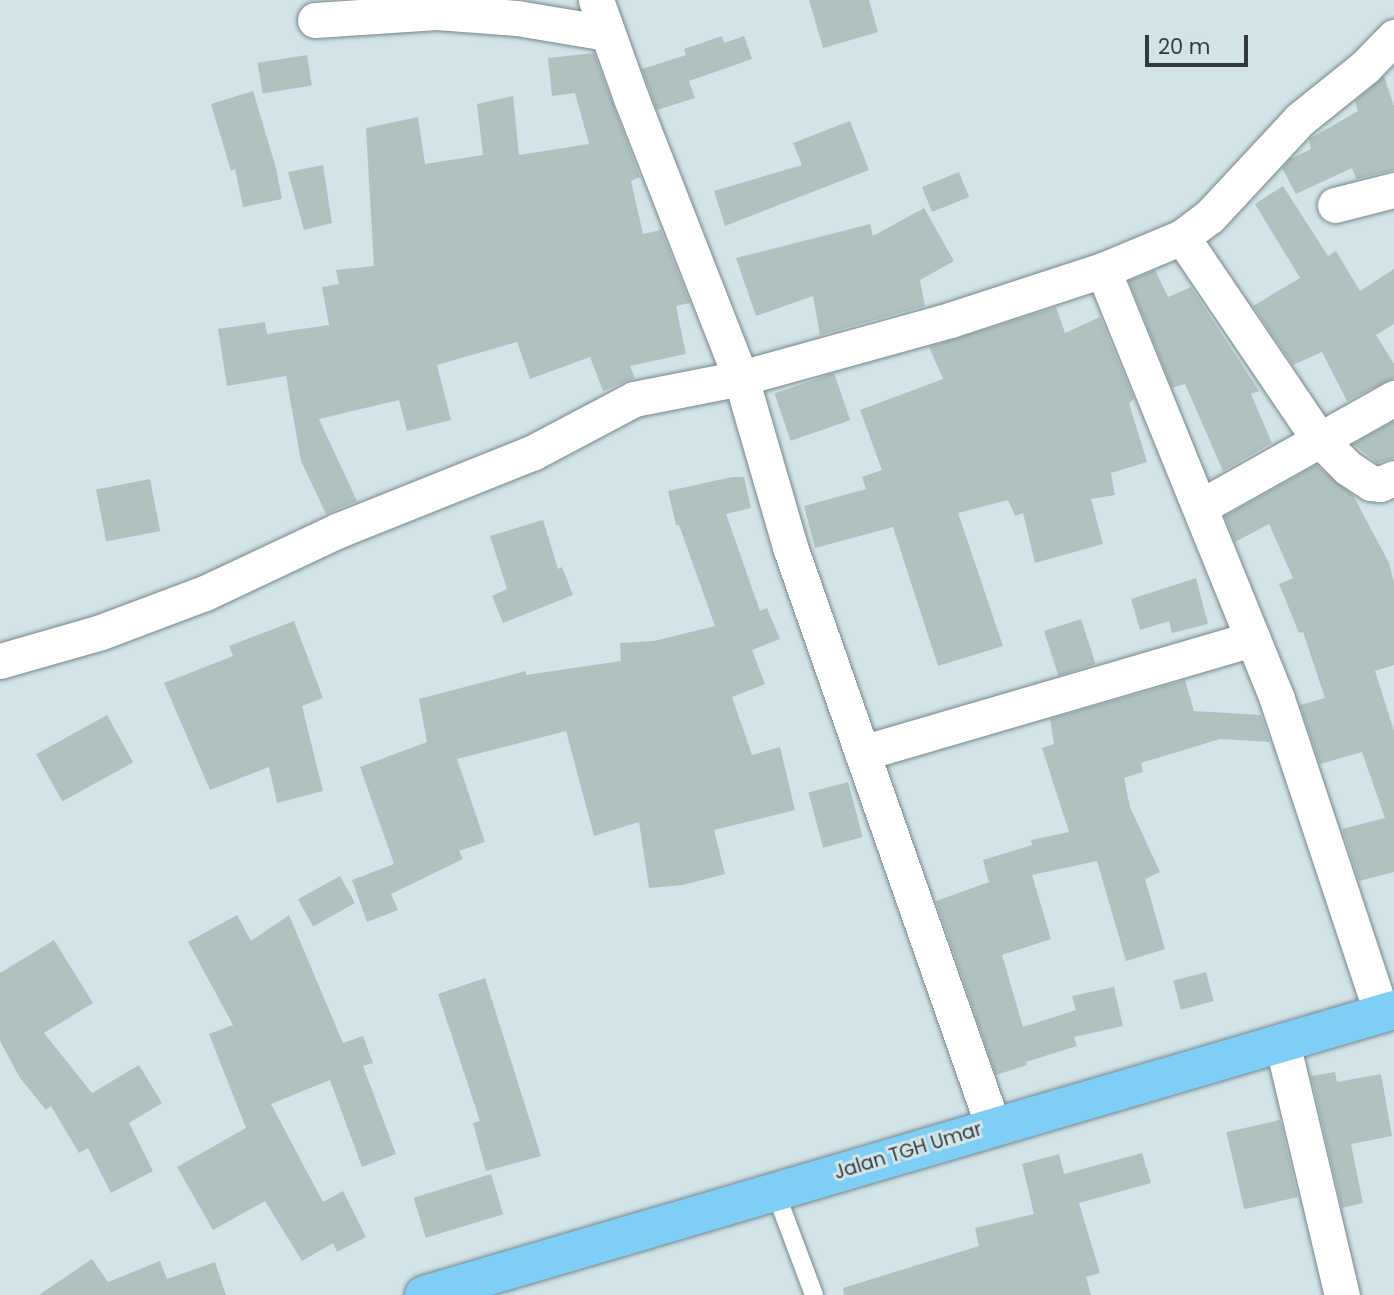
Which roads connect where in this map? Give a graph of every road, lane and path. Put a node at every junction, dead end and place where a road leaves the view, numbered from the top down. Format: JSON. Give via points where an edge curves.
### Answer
{"nodes":[{"id":1,"x":596,"y":0,"type":"edge"},
{"id":2,"x":315,"y":20,"type":"dead end"},
{"id":3,"x":607,"y":33,"type":"junction"},
{"id":4,"x":1394,"y":37,"type":"edge"},
{"id":5,"x":1394,"y":190,"type":"edge"},
{"id":6,"x":1335,"y":205,"type":"dead end"},
{"id":7,"x":1182,"y":237,"type":"junction"},
{"id":8,"x":1103,"y":270,"type":"junction"},
{"id":9,"x":741,"y":378,"type":"junction"},
{"id":10,"x":1394,"y":398,"type":"edge"},
{"id":11,"x":1318,"y":438,"type":"junction"},
{"id":12,"x":1394,"y":478,"type":"edge"},
{"id":13,"x":1200,"y":507,"type":"junction"},
{"id":14,"x":1253,"y":639,"type":"junction"},
{"id":15,"x":0,"y":661,"type":"edge"},
{"id":16,"x":862,"y":753,"type":"junction"},
{"id":17,"x":1388,"y":1012,"type":"edge"},
{"id":18,"x":1282,"y":1042,"type":"junction"},
{"id":19,"x":993,"y":1126,"type":"junction"},
{"id":20,"x":775,"y":1191,"type":"junction"},
{"id":21,"x":424,"y":1295,"type":"edge"},
{"id":22,"x":814,"y":1295,"type":"edge"},
{"id":23,"x":1342,"y":1295,"type":"edge"}],
"edges":[{"from":1,"to":3,"type":"street"},
{"from":2,"to":3,"type":"street","via":[[437,12],[517,18]]},
{"from":3,"to":9,"type":"street"},
{"from":4,"to":7,"type":"street","via":[[1365,67],[1299,120],[1209,218]]},
{"from":5,"to":6,"type":"street"},
{"from":7,"to":8,"type":"street"},
{"from":7,"to":11,"type":"street"},
{"from":8,"to":9,"type":"street","via":[[950,320]]},
{"from":8,"to":13,"type":"street"},
{"from":9,"to":15,"type":"street","via":[[634,399],[532,453],[340,530],[205,593],[101,632]]},
{"from":9,"to":16,"type":"street","via":[[790,547]]},
{"from":10,"to":11,"type":"street"},
{"from":11,"to":12,"type":"street","via":[[1371,483]]},
{"from":11,"to":13,"type":"street"},
{"from":13,"to":14,"type":"street"},
{"from":14,"to":16,"type":"street"},
{"from":14,"to":17,"type":"street"},
{"from":16,"to":19,"type":"street"},
{"from":17,"to":18,"type":"main road","name":"Jalan TGH Umar"},
{"from":18,"to":19,"type":"main road","name":"Jalan TGH Umar"},
{"from":18,"to":23,"type":"street"},
{"from":19,"to":20,"type":"main road","name":"Jalan TGH Umar"},
{"from":20,"to":21,"type":"main road","name":"Jalan TGH Umar"},
{"from":20,"to":22,"type":"lane"}]}
